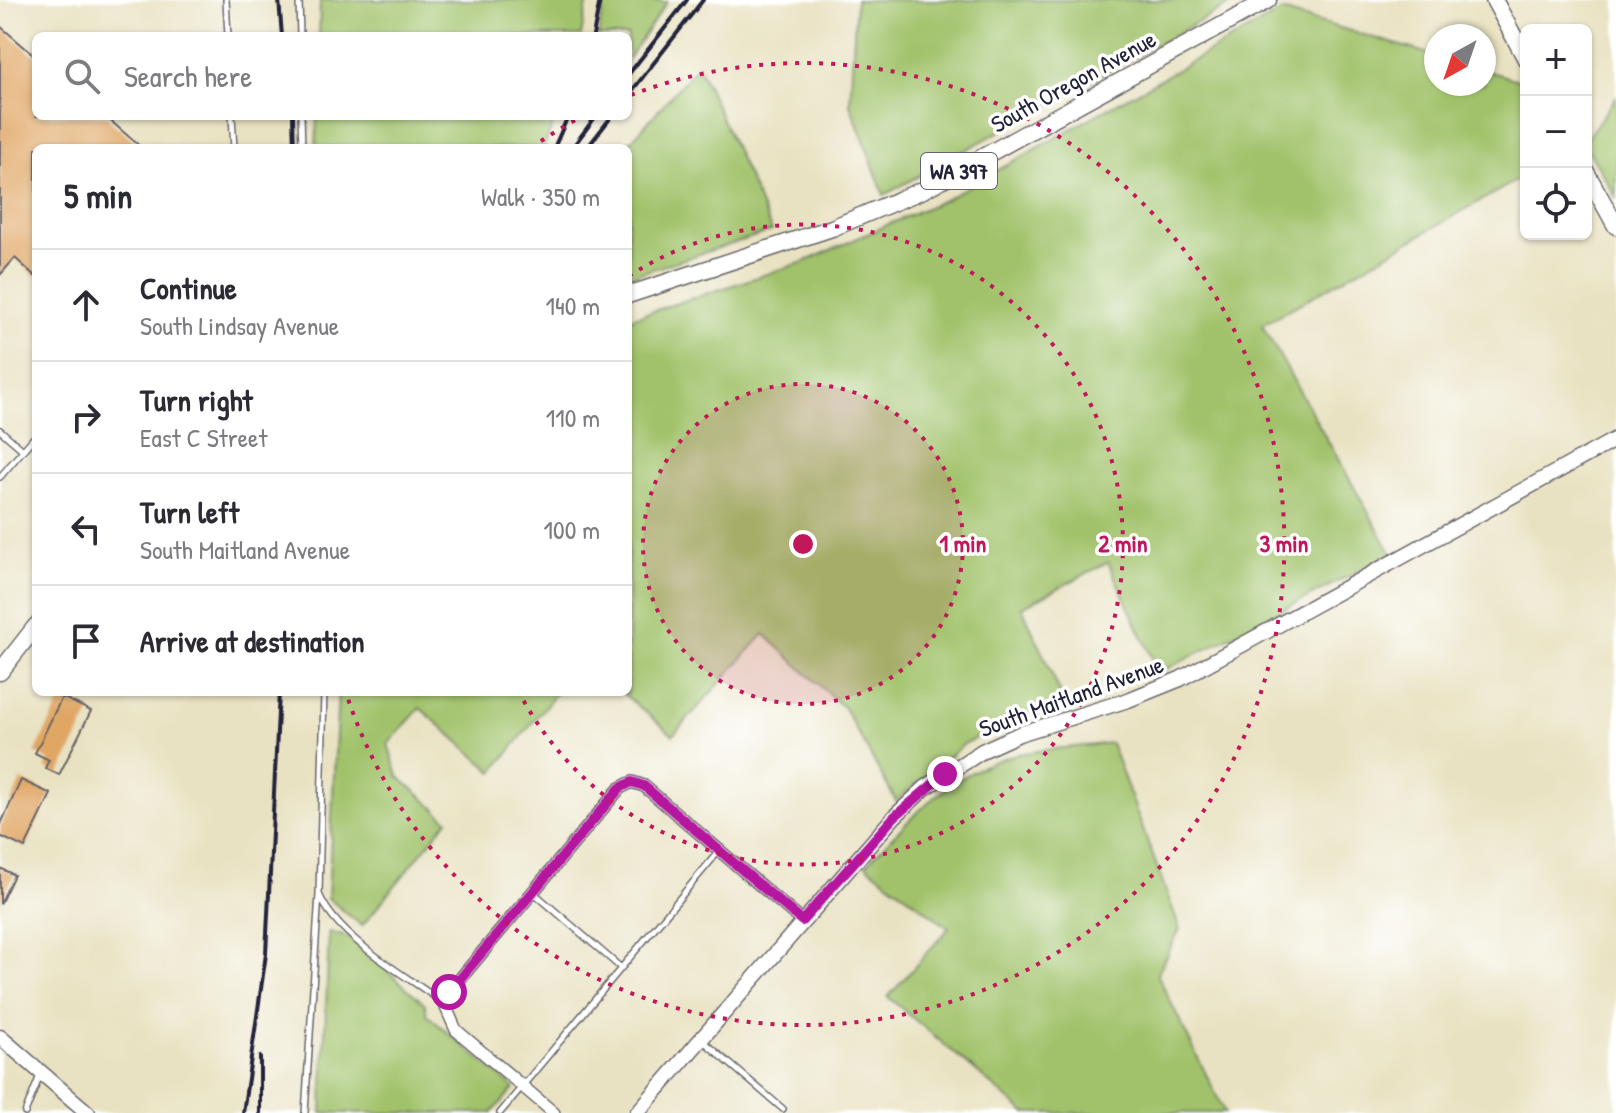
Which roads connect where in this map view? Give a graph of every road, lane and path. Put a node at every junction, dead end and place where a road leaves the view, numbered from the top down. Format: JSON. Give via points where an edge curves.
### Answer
{"nodes":[{"id":1,"x":226,"y":0,"type":"edge"},
{"id":2,"x":299,"y":0,"type":"edge"},
{"id":3,"x":1268,"y":0,"type":"edge"},
{"id":4,"x":1494,"y":0,"type":"edge"},
{"id":5,"x":228,"y":32,"type":"edge"},
{"id":6,"x":300,"y":32,"type":"edge"},
{"id":7,"x":1520,"y":48,"type":"edge"},
{"id":8,"x":232,"y":120,"type":"edge"},
{"id":9,"x":301,"y":120,"type":"edge"},
{"id":10,"x":234,"y":144,"type":"edge"},
{"id":11,"x":302,"y":144,"type":"edge"},
{"id":12,"x":1592,"y":183,"type":"edge"},
{"id":13,"x":1616,"y":226,"type":"edge"},
{"id":14,"x":632,"y":294,"type":"edge"},
{"id":15,"x":0,"y":430,"type":"edge"},
{"id":16,"x":1616,"y":439,"type":"edge"},
{"id":17,"x":32,"y":440,"type":"edge"},
{"id":18,"x":23,"y":450,"type":"junction"},
{"id":19,"x":0,"y":477,"type":"edge"},
{"id":20,"x":32,"y":631,"type":"edge"},
{"id":21,"x":0,"y":672,"type":"edge"},
{"id":22,"x":324,"y":696,"type":"edge"},
{"id":23,"x":719,"y":850,"type":"junction"},
{"id":24,"x":532,"y":891,"type":"junction"},
{"id":25,"x":319,"y":894,"type":"junction"},
{"id":26,"x":802,"y":921,"type":"junction"},
{"id":27,"x":620,"y":967,"type":"junction"},
{"id":28,"x":444,"y":1003,"type":"junction"},
{"id":29,"x":0,"y":1037,"type":"edge"},
{"id":30,"x":700,"y":1038,"type":"junction"},
{"id":31,"x":41,"y":1073,"type":"junction"},
{"id":32,"x":523,"y":1086,"type":"junction"},
{"id":33,"x":783,"y":1109,"type":"dead end"},
{"id":34,"x":25,"y":1113,"type":"edge"},
{"id":35,"x":88,"y":1113,"type":"edge"},
{"id":36,"x":305,"y":1113,"type":"edge"},
{"id":37,"x":500,"y":1113,"type":"edge"},
{"id":38,"x":554,"y":1113,"type":"edge"},
{"id":39,"x":637,"y":1113,"type":"edge"}],
"edges":[{"from":1,"to":5,"type":"lane"},
{"from":2,"to":6,"type":"lane"},
{"from":3,"to":14,"type":"main road","name":"South Oregon Avenue","number":"WA 397","via":[[909,197],[806,238]]},
{"from":4,"to":7,"type":"main road"},
{"from":8,"to":10,"type":"lane"},
{"from":9,"to":11,"type":"lane"},
{"from":12,"to":13,"type":"main road"},
{"from":15,"to":18,"type":"lane"},
{"from":16,"to":26,"type":"street","name":"South Maitland Avenue","via":[[1180,679],[1019,734],[974,755],[906,805]]},
{"from":17,"to":18,"type":"lane"},
{"from":18,"to":19,"type":"lane"},
{"from":20,"to":21,"type":"main road"},
{"from":22,"to":25,"type":"lane"},
{"from":23,"to":24,"type":"street","via":[[644,786],[632,782],[620,788]]},
{"from":23,"to":26,"type":"street"},
{"from":23,"to":27,"type":"lane"},
{"from":24,"to":27,"type":"lane"},
{"from":24,"to":28,"type":"street"},
{"from":25,"to":28,"type":"lane","via":[[327,914],[347,933]]},
{"from":25,"to":36,"type":"lane"},
{"from":26,"to":30,"type":"street","name":"South Maitland Avenue"},
{"from":27,"to":32,"type":"lane"},
{"from":28,"to":32,"type":"street","via":[[456,1030]]},
{"from":29,"to":31,"type":"street"},
{"from":30,"to":33,"type":"lane"},
{"from":30,"to":39,"type":"street","name":"South Maitland Avenue"},
{"from":31,"to":34,"type":"lane"},
{"from":31,"to":35,"type":"street"},
{"from":32,"to":37,"type":"lane"},
{"from":32,"to":38,"type":"street"}]}
